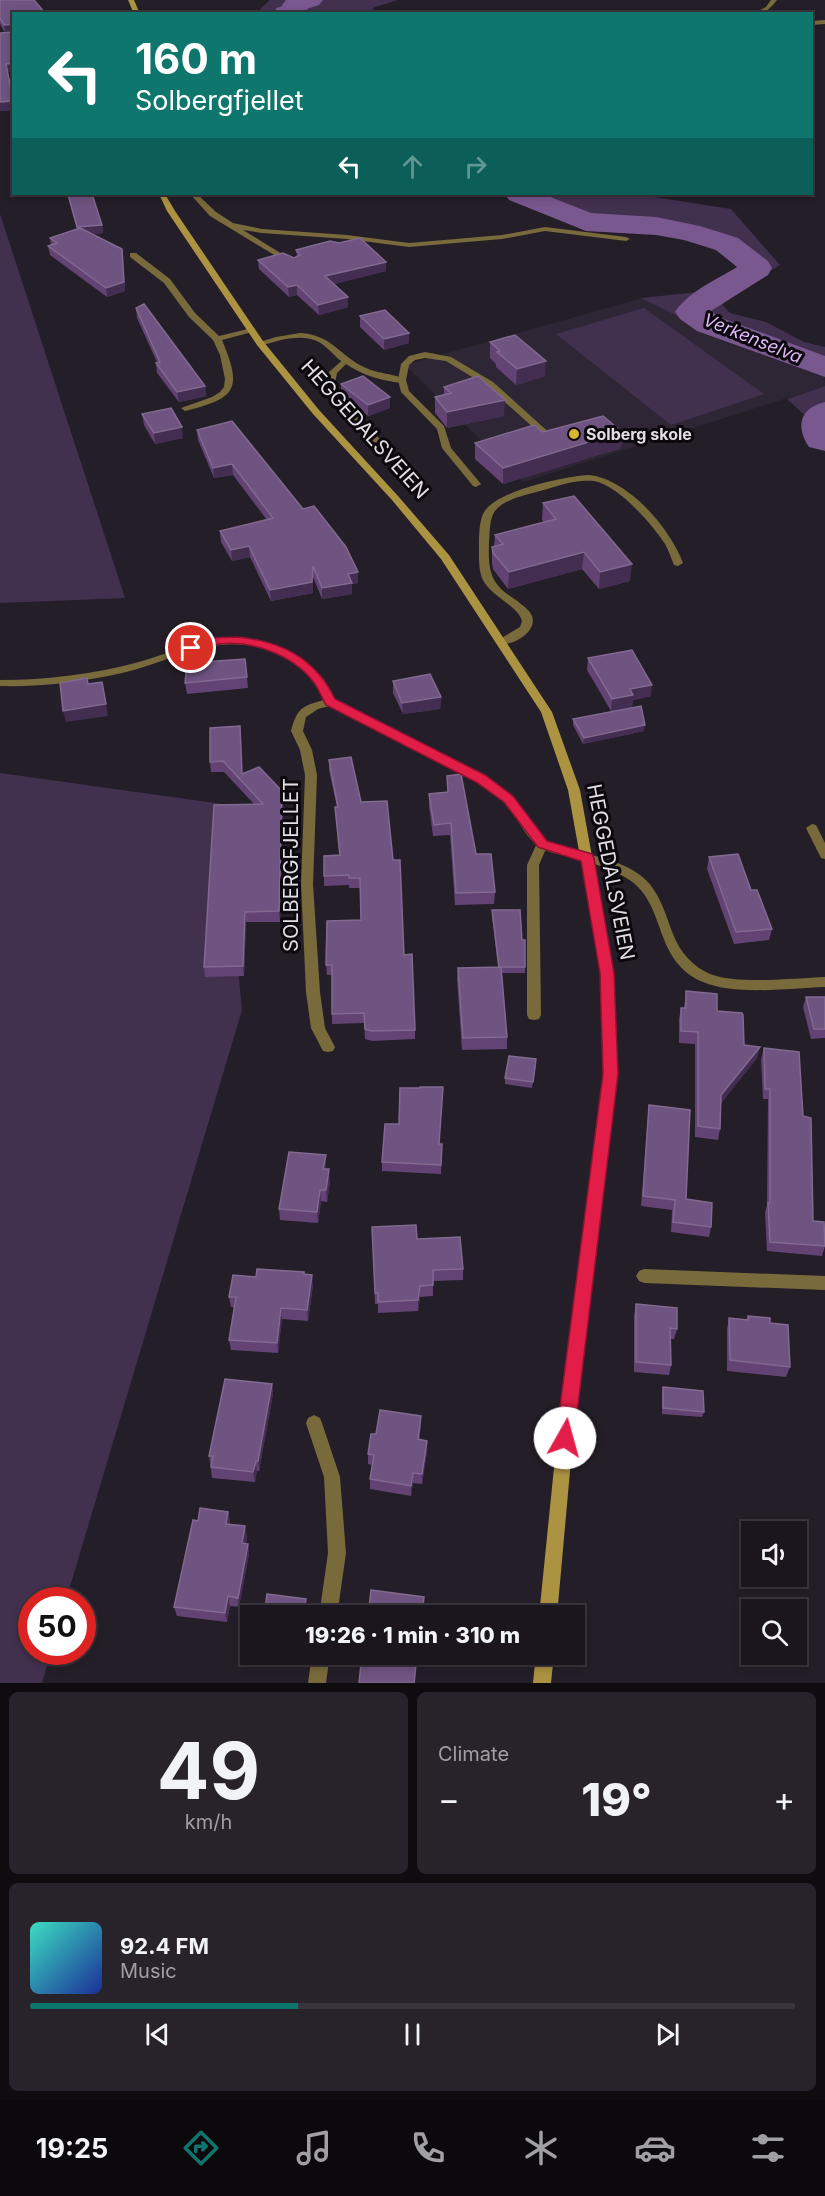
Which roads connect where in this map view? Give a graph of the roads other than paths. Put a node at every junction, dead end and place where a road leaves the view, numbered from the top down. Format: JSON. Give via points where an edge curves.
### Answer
{"nodes":[{"id":1,"x":774,"y":0,"type":"edge"},
{"id":2,"x":760,"y":12,"type":"edge"},
{"id":3,"x":163,"y":195,"type":"edge"},
{"id":4,"x":194,"y":195,"type":"edge"},
{"id":5,"x":231,"y":225,"type":"junction"},
{"id":6,"x":626,"y":239,"type":"dead end"},
{"id":7,"x":134,"y":255,"type":"dead end"},
{"id":8,"x":294,"y":264,"type":"edge"},
{"id":9,"x":252,"y":331,"type":"junction"},
{"id":10,"x":217,"y":339,"type":"junction"},
{"id":11,"x":260,"y":342,"type":"junction"},
{"id":12,"x":346,"y":360,"type":"junction"},
{"id":13,"x":402,"y":380,"type":"junction"},
{"id":14,"x":185,"y":408,"type":"dead end"},
{"id":15,"x":549,"y":437,"type":"edge"},
{"id":16,"x":381,"y":445,"type":"dead end"},
{"id":17,"x":476,"y":484,"type":"dead end"},
{"id":18,"x":678,"y":563,"type":"dead end"},
{"id":19,"x":501,"y":642,"type":"junction"},
{"id":20,"x":0,"y":683,"type":"edge"},
{"id":21,"x":330,"y":702,"type":"junction"},
{"id":22,"x":812,"y":828,"type":"dead end"},
{"id":23,"x":542,"y":844,"type":"junction"},
{"id":24,"x":825,"y":855,"type":"edge"},
{"id":25,"x":588,"y":858,"type":"junction"},
{"id":26,"x":825,"y":982,"type":"edge"},
{"id":27,"x":534,"y":1015,"type":"dead end"},
{"id":28,"x":328,"y":1047,"type":"dead end"},
{"id":29,"x":644,"y":1276,"type":"dead end"},
{"id":30,"x":825,"y":1283,"type":"edge"},
{"id":31,"x":314,"y":1423,"type":"dead end"},
{"id":32,"x":330,"y":1605,"type":"edge"},
{"id":33,"x":549,"y":1605,"type":"edge"},
{"id":34,"x":319,"y":1665,"type":"edge"},
{"id":35,"x":544,"y":1665,"type":"edge"},
{"id":36,"x":317,"y":1683,"type":"edge"},
{"id":37,"x":543,"y":1683,"type":"edge"}],
"edges":[{"from":1,"to":2,"type":"street"},
{"from":3,"to":9,"type":"main road","name":"HEGGEDALSVEIEN"},
{"from":4,"to":5,"type":"street"},
{"from":5,"to":6,"type":"street","via":[[409,246],[545,230]]},
{"from":5,"to":8,"type":"street"},
{"from":7,"to":10,"type":"street","via":[[166,281]]},
{"from":9,"to":10,"type":"street"},
{"from":9,"to":11,"type":"main road","name":"HEGGEDALSVEIEN"},
{"from":10,"to":14,"type":"street","via":[[230,374],[229,390],[211,402]]},
{"from":11,"to":12,"type":"street","via":[[284,336],[310,337],[324,341]]},
{"from":11,"to":19,"type":"main road","name":"HEGGEDALSVEIEN","via":[[316,412],[420,525]]},
{"from":12,"to":13,"type":"street","via":[[384,380]]},
{"from":12,"to":16,"type":"street","via":[[333,372],[330,388],[342,408]]},
{"from":13,"to":15,"type":"street","via":[[405,364],[412,358],[425,355],[448,359],[490,384]]},
{"from":13,"to":17,"type":"street","via":[[405,392],[441,428],[447,448]]},
{"from":18,"to":19,"type":"street","via":[[671,547],[639,508],[610,482],[576,479],[513,496],[488,513],[486,530],[487,580],[527,619],[525,630]]},
{"from":19,"to":25,"type":"main road","name":"HEGGEDALSVEIEN","via":[[546,712],[574,790]]},
{"from":20,"to":21,"type":"street","via":[[75,678],[141,665],[209,642],[237,640],[279,650],[301,664],[320,681]]},
{"from":21,"to":23,"type":"street","via":[[480,778],[508,799]]},
{"from":21,"to":28,"type":"street","name":"SOLBERGFJELLET","via":[[301,715],[297,731],[311,775],[307,884],[313,992],[318,1028]]},
{"from":22,"to":24,"type":"street"},
{"from":23,"to":25,"type":"street"},
{"from":23,"to":27,"type":"street","via":[[533,865]]},
{"from":25,"to":26,"type":"street","via":[[642,883],[671,947],[684,964],[707,978],[733,983]]},
{"from":25,"to":33,"type":"main road","name":"HEGGEDALSVEIEN","via":[[607,973],[611,1074],[562,1459]]},
{"from":29,"to":30,"type":"street"},
{"from":31,"to":32,"type":"street","via":[[332,1477],[337,1553]]},
{"from":34,"to":36,"type":"street"},
{"from":35,"to":37,"type":"main road"}]}
